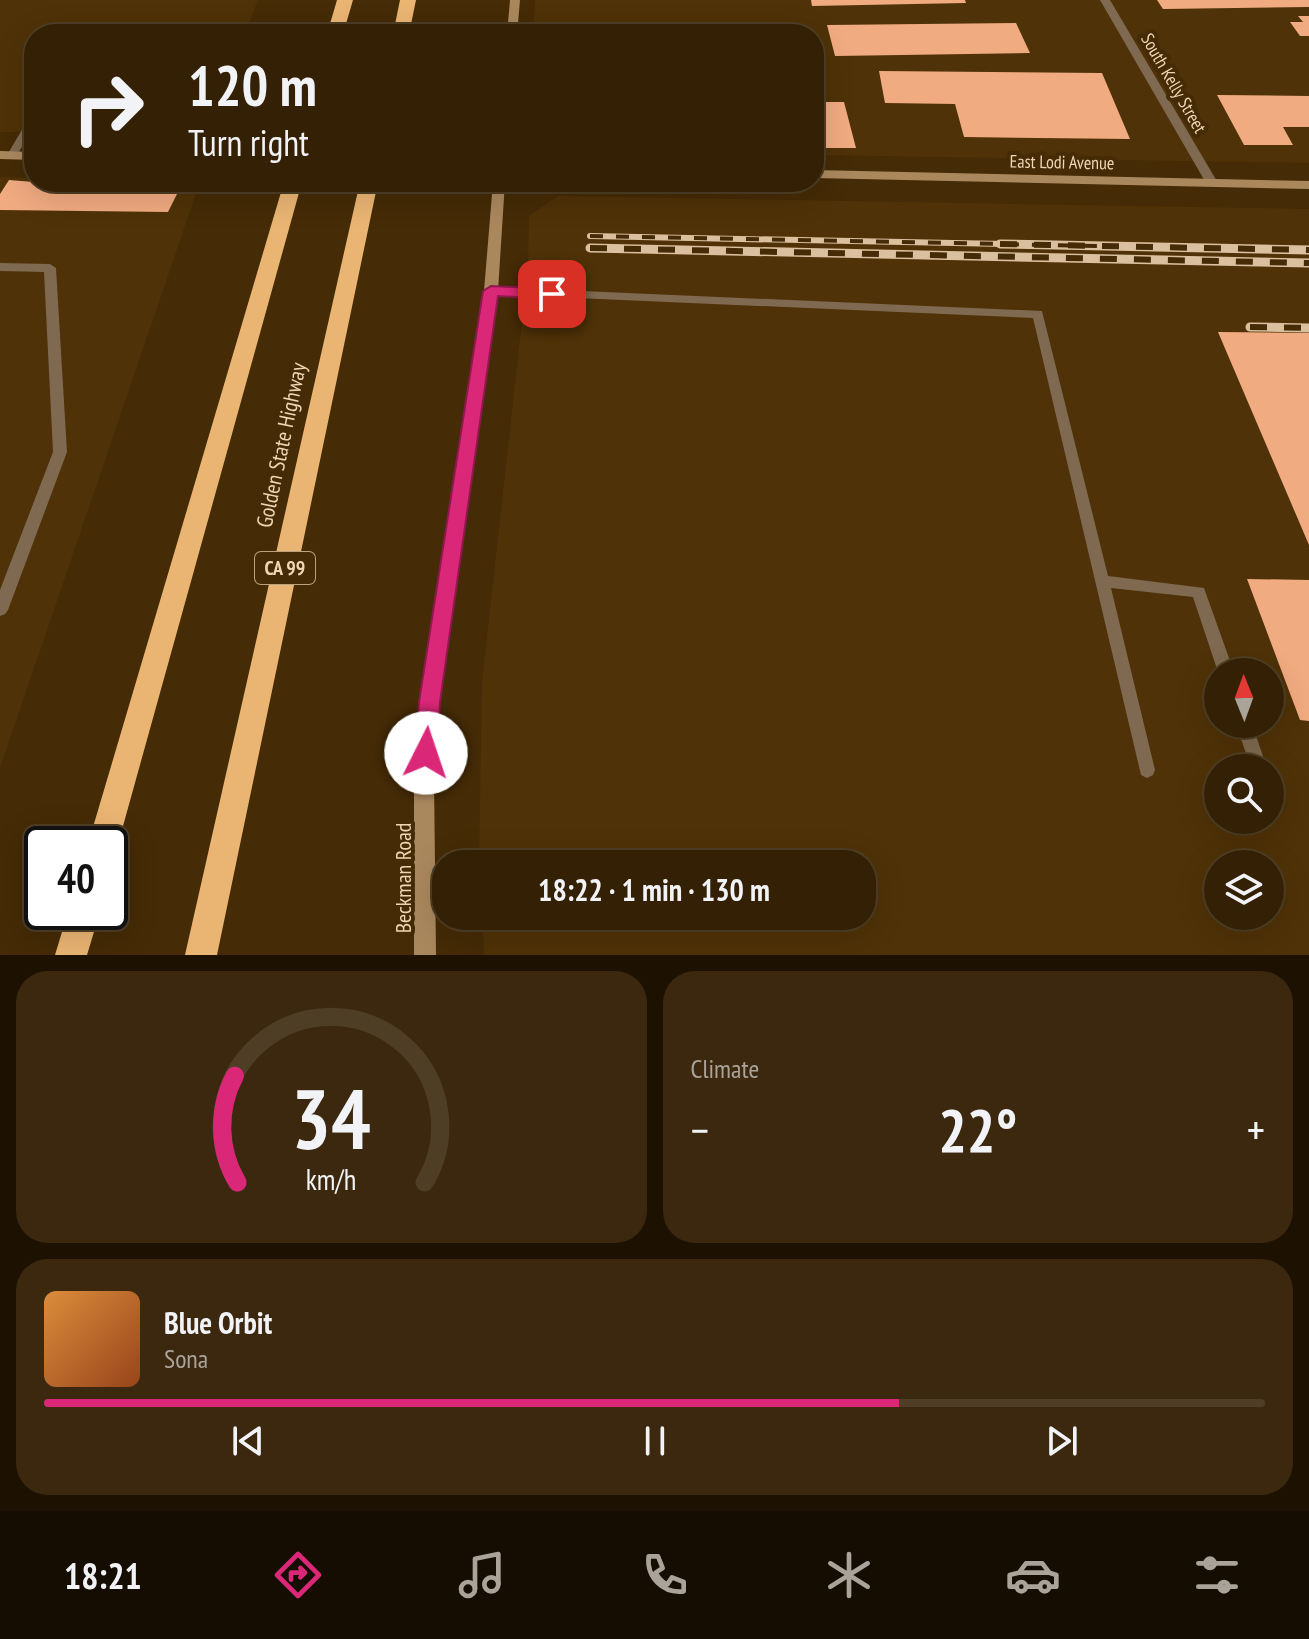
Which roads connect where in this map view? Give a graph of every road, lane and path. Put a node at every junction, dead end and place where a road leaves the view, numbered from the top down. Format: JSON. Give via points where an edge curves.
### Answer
{"nodes":[{"id":1,"x":345,"y":0,"type":"edge"},
{"id":2,"x":408,"y":0,"type":"edge"},
{"id":3,"x":515,"y":0,"type":"edge"},
{"id":4,"x":1105,"y":0,"type":"edge"},
{"id":5,"x":338,"y":24,"type":"edge"},
{"id":6,"x":403,"y":24,"type":"edge"},
{"id":7,"x":513,"y":24,"type":"edge"},
{"id":8,"x":24,"y":131,"type":"edge"},
{"id":9,"x":6,"y":155,"type":"edge"},
{"id":10,"x":824,"y":174,"type":"edge"},
{"id":11,"x":1212,"y":183,"type":"junction"},
{"id":12,"x":1309,"y":185,"type":"edge"},
{"id":13,"x":290,"y":192,"type":"edge"},
{"id":14,"x":367,"y":192,"type":"edge"},
{"id":15,"x":498,"y":192,"type":"edge"},
{"id":16,"x":0,"y":267,"type":"edge"},
{"id":17,"x":491,"y":291,"type":"junction"},
{"id":18,"x":1102,"y":581,"type":"junction"},
{"id":19,"x":0,"y":610,"type":"edge"},
{"id":20,"x":1221,"y":658,"type":"edge"},
{"id":21,"x":1147,"y":770,"type":"dead end"},
{"id":22,"x":108,"y":826,"type":"edge"},
{"id":23,"x":79,"y":930,"type":"edge"},
{"id":24,"x":71,"y":955,"type":"edge"},
{"id":25,"x":201,"y":955,"type":"edge"},
{"id":26,"x":425,"y":955,"type":"edge"}],
"edges":[{"from":1,"to":5,"type":"highway"},
{"from":2,"to":6,"type":"highway"},
{"from":3,"to":7,"type":"street"},
{"from":4,"to":11,"type":"street","name":"South Kelly Street"},
{"from":8,"to":9,"type":"lane"},
{"from":10,"to":11,"type":"street","name":"East Lodi Avenue"},
{"from":11,"to":12,"type":"street","name":"East Lodi Avenue"},
{"from":13,"to":22,"type":"highway"},
{"from":14,"to":25,"type":"highway","name":"Golden State Highway","number":"CA 99"},
{"from":15,"to":17,"type":"street","name":"Beckman Road"},
{"from":16,"to":19,"type":"lane","via":[[50,268],[60,452]]},
{"from":17,"to":18,"type":"lane","via":[[1038,314]]},
{"from":17,"to":26,"type":"street","name":"Beckman Road","via":[[429,702]]},
{"from":18,"to":20,"type":"lane","via":[[1199,592]]},
{"from":18,"to":21,"type":"lane"},
{"from":23,"to":24,"type":"highway"}]}
